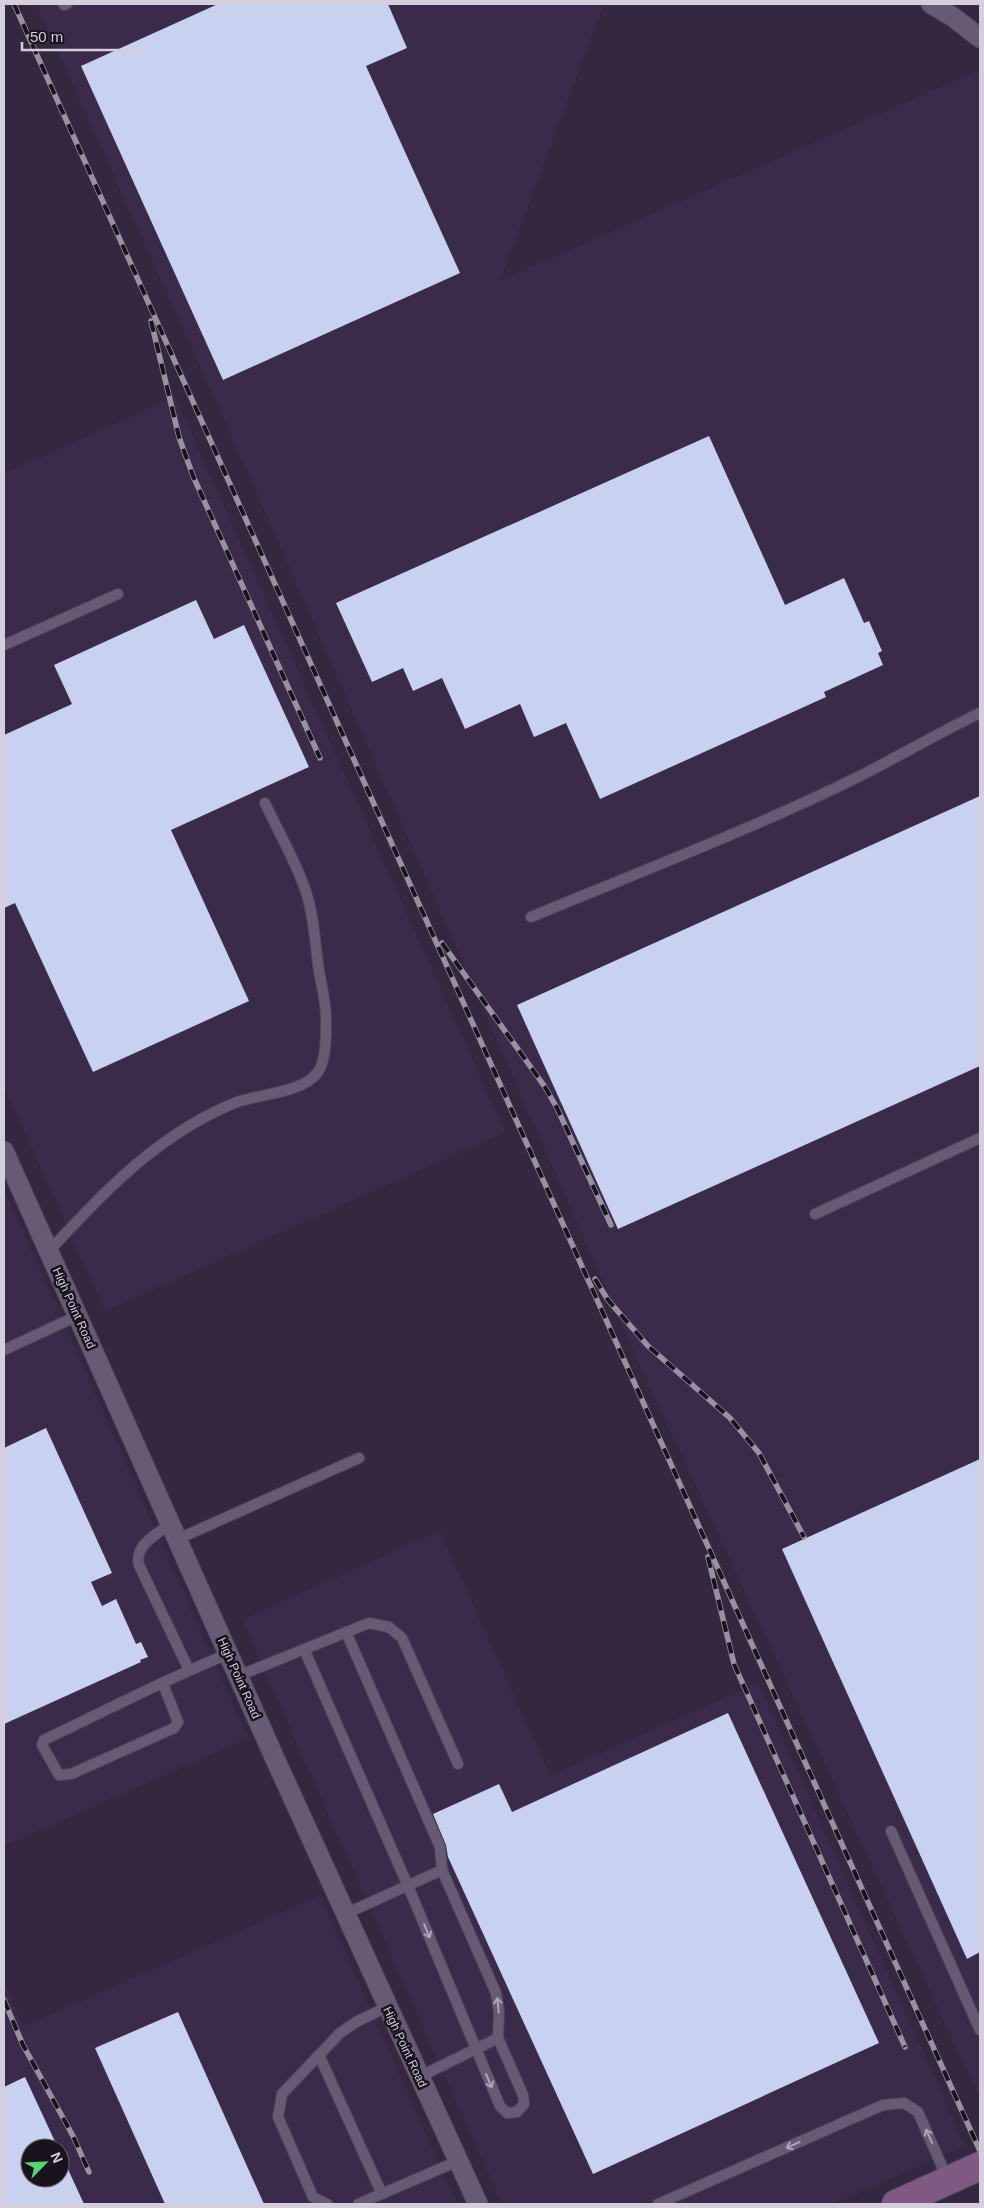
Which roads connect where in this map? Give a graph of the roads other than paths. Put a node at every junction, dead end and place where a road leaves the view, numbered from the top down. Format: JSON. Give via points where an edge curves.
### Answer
{"nodes":[{"id":1,"x":931,"y":4,"type":"edge"},
{"id":2,"x":980,"y":38,"type":"edge"},
{"id":3,"x":118,"y":594,"type":"dead end"},
{"id":4,"x":4,"y":645,"type":"edge"},
{"id":5,"x":980,"y":713,"type":"edge"},
{"id":6,"x":265,"y":803,"type":"dead end"},
{"id":7,"x":531,"y":917,"type":"dead end"},
{"id":8,"x":980,"y":1138,"type":"edge"},
{"id":9,"x":4,"y":1151,"type":"edge"},
{"id":10,"x":815,"y":1214,"type":"dead end"},
{"id":11,"x":49,"y":1251,"type":"junction"},
{"id":12,"x":78,"y":1316,"type":"junction"},
{"id":13,"x":4,"y":1350,"type":"edge"},
{"id":14,"x":359,"y":1458,"type":"dead end"},
{"id":15,"x":175,"y":1531,"type":"junction"},
{"id":16,"x":346,"y":1632,"type":"junction"},
{"id":17,"x":304,"y":1649,"type":"junction"},
{"id":18,"x":228,"y":1654,"type":"junction"},
{"id":19,"x":189,"y":1670,"type":"junction"},
{"id":20,"x":238,"y":1676,"type":"junction"},
{"id":21,"x":163,"y":1684,"type":"junction"},
{"id":22,"x":458,"y":1764,"type":"dead end"},
{"id":23,"x":890,"y":1831,"type":"dead end"},
{"id":24,"x":442,"y":1870,"type":"junction"},
{"id":25,"x":408,"y":1886,"type":"junction"},
{"id":26,"x":346,"y":1914,"type":"junction"},
{"id":27,"x":387,"y":2007,"type":"junction"},
{"id":28,"x":980,"y":2030,"type":"edge"},
{"id":29,"x":498,"y":2038,"type":"junction"},
{"id":30,"x":476,"y":2048,"type":"junction"},
{"id":31,"x":319,"y":2055,"type":"junction"},
{"id":32,"x":419,"y":2077,"type":"junction"},
{"id":33,"x":458,"y":2160,"type":"junction"},
{"id":34,"x":980,"y":2166,"type":"edge"},
{"id":35,"x":948,"y":2181,"type":"junction"},
{"id":36,"x":382,"y":2194,"type":"junction"},
{"id":37,"x":328,"y":2204,"type":"edge"},
{"id":38,"x":358,"y":2204,"type":"edge"},
{"id":39,"x":478,"y":2204,"type":"edge"},
{"id":40,"x":658,"y":2204,"type":"edge"},
{"id":41,"x":896,"y":2204,"type":"edge"}],
"edges":[{"from":1,"to":2,"type":"street"},
{"from":3,"to":4,"type":"lane"},
{"from":5,"to":7,"type":"lane","via":[[856,778],[764,820]]},
{"from":6,"to":11,"type":"lane","via":[[306,890],[327,1022],[324,1056],[318,1072],[281,1092],[238,1102],[163,1142],[137,1162]]},
{"from":8,"to":10,"type":"lane"},
{"from":9,"to":11,"type":"street","name":"High Point Road"},
{"from":11,"to":12,"type":"street","name":"High Point Road"},
{"from":12,"to":13,"type":"lane"},
{"from":12,"to":15,"type":"street","name":"High Point Road"},
{"from":14,"to":15,"type":"lane"},
{"from":15,"to":18,"type":"street","name":"High Point Road"},
{"from":15,"to":19,"type":"lane","via":[[140,1548],[137,1557]]},
{"from":16,"to":17,"type":"lane"},
{"from":16,"to":22,"type":"lane","via":[[369,1623],[388,1627],[402,1638]]},
{"from":16,"to":24,"type":"lane","via":[[440,1847]]},
{"from":17,"to":20,"type":"lane"},
{"from":17,"to":25,"type":"lane"},
{"from":18,"to":19,"type":"lane"},
{"from":18,"to":20,"type":"street","name":"High Point Road"},
{"from":19,"to":21,"type":"lane"},
{"from":20,"to":26,"type":"street","name":"High Point Road"},
{"from":21,"to":21,"type":"lane","via":[[44,1740],[42,1745],[59,1775],[71,1774],[174,1728],[178,1722]]},
{"from":23,"to":28,"type":"lane"},
{"from":24,"to":25,"type":"lane"},
{"from":29,"to":24,"type":"lane","one_way":true,"via":[[496,1993]]},
{"from":25,"to":26,"type":"lane"},
{"from":25,"to":30,"type":"lane","one_way":true},
{"from":26,"to":27,"type":"street","name":"High Point Road"},
{"from":27,"to":31,"type":"lane","via":[[340,2033]]},
{"from":27,"to":32,"type":"street","name":"High Point Road"},
{"from":29,"to":30,"type":"lane"},
{"from":30,"to":29,"type":"lane","one_way":true,"via":[[500,2106],[507,2113],[517,2112],[524,2104],[523,2095]]},
{"from":30,"to":32,"type":"lane"},
{"from":31,"to":36,"type":"lane"},
{"from":31,"to":37,"type":"lane","via":[[282,2094],[278,2117],[313,2197]]},
{"from":32,"to":33,"type":"street","name":"High Point Road"},
{"from":33,"to":36,"type":"lane"},
{"from":33,"to":39,"type":"street","name":"High Point Road"},
{"from":34,"to":35,"type":"main road"},
{"from":35,"to":40,"type":"lane","one_way":true,"via":[[918,2112],[904,2103],[883,2105]]},
{"from":35,"to":41,"type":"main road"},
{"from":36,"to":38,"type":"lane"}]}
